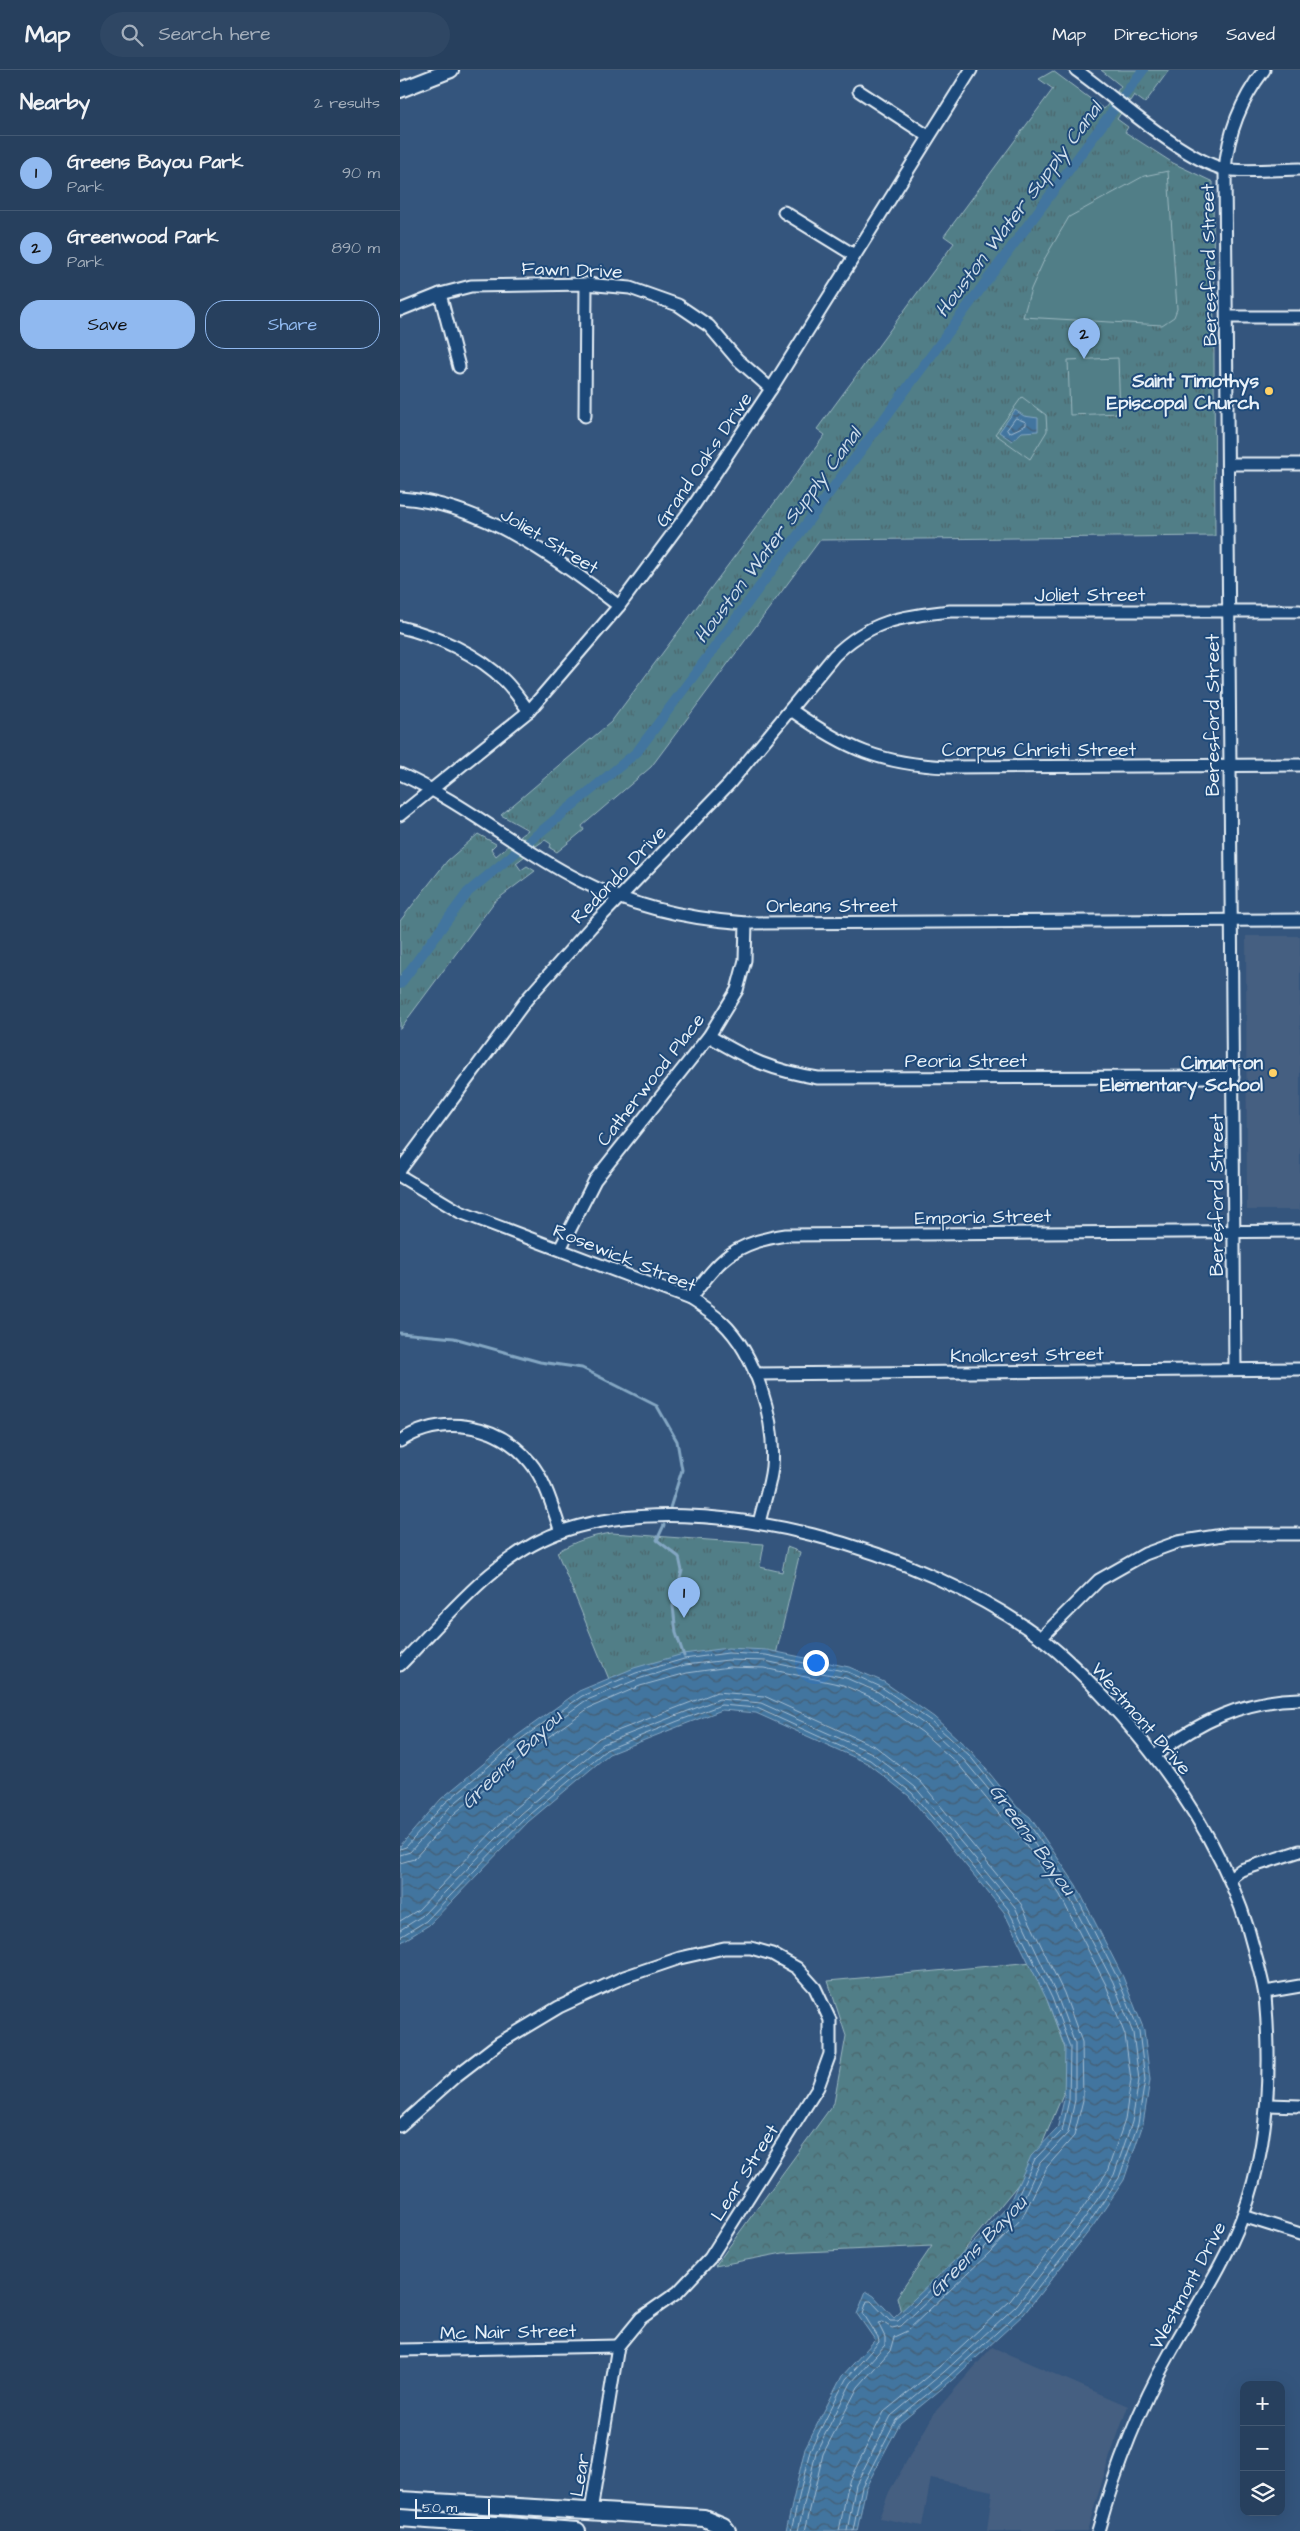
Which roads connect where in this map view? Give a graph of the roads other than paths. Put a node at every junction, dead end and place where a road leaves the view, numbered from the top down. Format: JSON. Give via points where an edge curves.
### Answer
{"nodes":[{"id":1,"x":451,"y":70,"type":"edge"},
{"id":2,"x":971,"y":70,"type":"edge"},
{"id":3,"x":1076,"y":70,"type":"edge"},
{"id":4,"x":1264,"y":70,"type":"edge"},
{"id":5,"x":400,"y":90,"type":"edge"},
{"id":6,"x":859,"y":91,"type":"dead end"},
{"id":7,"x":928,"y":136,"type":"junction"},
{"id":8,"x":1300,"y":169,"type":"edge"},
{"id":9,"x":1225,"y":170,"type":"junction"},
{"id":10,"x":784,"y":212,"type":"dead end"},
{"id":11,"x":854,"y":255,"type":"junction"},
{"id":12,"x":586,"y":284,"type":"junction"},
{"id":13,"x":440,"y":294,"type":"junction"},
{"id":14,"x":400,"y":310,"type":"edge"},
{"id":15,"x":1227,"y":317,"type":"junction"},
{"id":16,"x":1300,"y":317,"type":"edge"},
{"id":17,"x":459,"y":367,"type":"dead end"},
{"id":18,"x":771,"y":389,"type":"junction"},
{"id":19,"x":585,"y":416,"type":"dead end"},
{"id":20,"x":1228,"y":464,"type":"junction"},
{"id":21,"x":1300,"y":464,"type":"edge"},
{"id":22,"x":400,"y":498,"type":"edge"},
{"id":23,"x":619,"y":606,"type":"junction"},
{"id":24,"x":1229,"y":611,"type":"junction"},
{"id":25,"x":1300,"y":611,"type":"edge"},
{"id":26,"x":882,"y":623,"type":"joint"},
{"id":27,"x":400,"y":627,"type":"edge"},
{"id":28,"x":791,"y":710,"type":"junction"},
{"id":29,"x":529,"y":711,"type":"junction"},
{"id":30,"x":1230,"y":765,"type":"junction"},
{"id":31,"x":1300,"y":765,"type":"edge"},
{"id":32,"x":400,"y":774,"type":"edge"},
{"id":33,"x":433,"y":788,"type":"junction"},
{"id":34,"x":400,"y":815,"type":"edge"},
{"id":35,"x":620,"y":897,"type":"junction"},
{"id":36,"x":1231,"y":920,"type":"junction"},
{"id":37,"x":1300,"y":920,"type":"edge"},
{"id":38,"x":746,"y":923,"type":"junction"},
{"id":39,"x":708,"y":1036,"type":"junction"},
{"id":40,"x":1233,"y":1077,"type":"junction"},
{"id":41,"x":400,"y":1170,"type":"edge"},
{"id":42,"x":400,"y":1176,"type":"edge"},
{"id":43,"x":1234,"y":1231,"type":"junction"},
{"id":44,"x":1300,"y":1231,"type":"edge"},
{"id":45,"x":560,"y":1249,"type":"junction"},
{"id":46,"x":690,"y":1299,"type":"junction"},
{"id":47,"x":1300,"y":1369,"type":"edge"},
{"id":48,"x":1236,"y":1370,"type":"junction"},
{"id":49,"x":755,"y":1374,"type":"junction"},
{"id":50,"x":400,"y":1442,"type":"edge"},
{"id":51,"x":759,"y":1523,"type":"junction"},
{"id":52,"x":561,"y":1532,"type":"junction"},
{"id":53,"x":1300,"y":1534,"type":"edge"},
{"id":54,"x":1041,"y":1638,"type":"junction"},
{"id":55,"x":400,"y":1665,"type":"edge"},
{"id":56,"x":1300,"y":1699,"type":"edge"},
{"id":57,"x":1155,"y":1755,"type":"junction"},
{"id":58,"x":1300,"y":1852,"type":"edge"},
{"id":59,"x":1230,"y":1878,"type":"junction"},
{"id":60,"x":1300,"y":1986,"type":"edge"},
{"id":61,"x":1264,"y":1992,"type":"junction"},
{"id":62,"x":1269,"y":2105,"type":"junction"},
{"id":63,"x":1300,"y":2106,"type":"edge"},
{"id":64,"x":400,"y":2126,"type":"edge"},
{"id":65,"x":1243,"y":2216,"type":"junction"},
{"id":66,"x":1300,"y":2234,"type":"edge"},
{"id":67,"x":618,"y":2346,"type":"junction"},
{"id":68,"x":400,"y":2350,"type":"edge"},
{"id":69,"x":400,"y":2500,"type":"edge"},
{"id":70,"x":591,"y":2511,"type":"junction"},
{"id":71,"x":400,"y":2518,"type":"edge"},
{"id":72,"x":577,"y":2531,"type":"edge"},
{"id":73,"x":728,"y":2531,"type":"edge"},
{"id":74,"x":1098,"y":2531,"type":"edge"}],
"edges":[{"from":1,"to":5,"type":"street"},
{"from":2,"to":7,"type":"street","name":"Grand Oaks Drive"},
{"from":3,"to":9,"type":"street","via":[[1192,155]]},
{"from":4,"to":9,"type":"street","name":"Beresford Street","via":[[1248,91],[1238,113],[1227,146]]},
{"from":6,"to":7,"type":"street"},
{"from":7,"to":11,"type":"street","name":"Grand Oaks Drive"},
{"from":8,"to":9,"type":"street"},
{"from":9,"to":15,"type":"street","name":"Beresford Street"},
{"from":10,"to":11,"type":"street"},
{"from":11,"to":18,"type":"street","name":"Grand Oaks Drive"},
{"from":12,"to":13,"type":"street","name":"Fawn Drive","via":[[471,286]]},
{"from":12,"to":18,"type":"street","name":"Fawn Drive","via":[[630,288],[678,305],[710,326],[738,359]]},
{"from":12,"to":19,"type":"street"},
{"from":13,"to":14,"type":"street","name":"Fawn Drive"},
{"from":13,"to":17,"type":"street"},
{"from":15,"to":16,"type":"street"},
{"from":15,"to":20,"type":"street","name":"Beresford Street"},
{"from":18,"to":23,"type":"street","name":"Grand Oaks Drive","via":[[694,505]]},
{"from":20,"to":21,"type":"street"},
{"from":20,"to":24,"type":"street","name":"Beresford Street"},
{"from":22,"to":23,"type":"street","name":"Joliet Street","via":[[449,508],[492,524],[568,567]]},
{"from":23,"to":29,"type":"street","name":"Grand Oaks Drive"},
{"from":24,"to":25,"type":"street","name":"Joliet Street"},
{"from":24,"to":26,"type":"street","name":"Joliet Street","via":[[950,611],[912,615]]},
{"from":24,"to":30,"type":"street","name":"Beresford Street"},
{"from":26,"to":28,"type":"street","name":"Redondo Drive","via":[[851,639]]},
{"from":27,"to":29,"type":"street","via":[[450,644],[485,665],[506,681]]},
{"from":28,"to":30,"type":"street","name":"Corpus Christi Street","via":[[828,736],[870,756],[910,766]]},
{"from":28,"to":35,"type":"street","name":"Redondo Drive","via":[[729,784]]},
{"from":29,"to":33,"type":"street","name":"Grand Oaks Drive"},
{"from":30,"to":31,"type":"street","name":"Corpus Christi Street"},
{"from":30,"to":36,"type":"street","name":"Beresford Street"},
{"from":32,"to":33,"type":"street","name":"Orleans Street"},
{"from":33,"to":34,"type":"street","name":"Grand Oaks Drive"},
{"from":33,"to":35,"type":"street","name":"Orleans Street","via":[[532,854],[578,880]]},
{"from":35,"to":38,"type":"street","name":"Orleans Street","via":[[703,920]]},
{"from":35,"to":41,"type":"street","name":"Redondo Drive","via":[[527,999]]},
{"from":36,"to":37,"type":"street","name":"Orleans Street"},
{"from":36,"to":38,"type":"street","name":"Orleans Street"},
{"from":36,"to":40,"type":"street","name":"Beresford Street"},
{"from":38,"to":39,"type":"street","name":"Catherwood Place","via":[[745,960],[737,990]]},
{"from":39,"to":40,"type":"street","name":"Peoria Street","via":[[749,1060],[784,1072],[818,1078]]},
{"from":39,"to":45,"type":"street","name":"Catherwood Place","via":[[595,1180]]},
{"from":40,"to":43,"type":"street","name":"Beresford Street"},
{"from":42,"to":45,"type":"street","name":"Rosewick Street","via":[[460,1212]]},
{"from":43,"to":44,"type":"street","name":"Emporia Street"},
{"from":43,"to":46,"type":"street","name":"Emporia Street","via":[[786,1235],[762,1238],[734,1250],[715,1266]]},
{"from":43,"to":48,"type":"street","name":"Beresford Street"},
{"from":45,"to":46,"type":"street","name":"Rosewick Street"},
{"from":46,"to":49,"type":"street","name":"Rosewick Street","via":[[722,1322]]},
{"from":47,"to":48,"type":"street","name":"Knollcrest Street"},
{"from":48,"to":49,"type":"street","name":"Knollcrest Street"},
{"from":49,"to":51,"type":"street","name":"Rosewick Street","via":[[772,1431],[772,1468]]},
{"from":50,"to":52,"type":"street","via":[[414,1432],[452,1424],[477,1427],[506,1440],[531,1462]]},
{"from":51,"to":52,"type":"street","name":"Westmont Drive","via":[[654,1515],[610,1518]]},
{"from":51,"to":54,"type":"street","name":"Westmont Drive","via":[[884,1556],[926,1573],[978,1598]]},
{"from":52,"to":55,"type":"street","name":"Westmont Drive","via":[[517,1554],[484,1579]]},
{"from":53,"to":54,"type":"street","via":[[1229,1534],[1178,1542],[1145,1554],[1099,1580]]},
{"from":54,"to":57,"type":"street","name":"Westmont Drive","via":[[1080,1672]]},
{"from":56,"to":57,"type":"street","via":[[1258,1704],[1224,1713],[1187,1731]]},
{"from":57,"to":59,"type":"street","name":"Westmont Drive","via":[[1186,1798]]},
{"from":58,"to":59,"type":"street","via":[[1241,1870]]},
{"from":59,"to":61,"type":"street","name":"Westmont Drive","via":[[1250,1932]]},
{"from":60,"to":61,"type":"street"},
{"from":61,"to":62,"type":"street","name":"Westmont Drive"},
{"from":62,"to":63,"type":"street"},
{"from":62,"to":65,"type":"street","name":"Westmont Drive"},
{"from":64,"to":67,"type":"street","name":"Lear Street","via":[[492,2049],[559,2007],[624,1977],[680,1958],[724,1948],[750,1948],[772,1954],[797,1968],[816,1988],[830,2020],[830,2054],[818,2087],[710,2258],[678,2292],[641,2318]]},
{"from":65,"to":66,"type":"street"},
{"from":65,"to":74,"type":"street","name":"Westmont Drive","via":[[1204,2299],[1169,2355],[1138,2419]]},
{"from":67,"to":68,"type":"street","name":"Mc Nair Street"},
{"from":67,"to":70,"type":"street","name":"Lear"},
{"from":69,"to":70,"type":"main road"},
{"from":70,"to":73,"type":"main road","via":[[704,2518]]},
{"from":71,"to":72,"type":"main road"}]}
